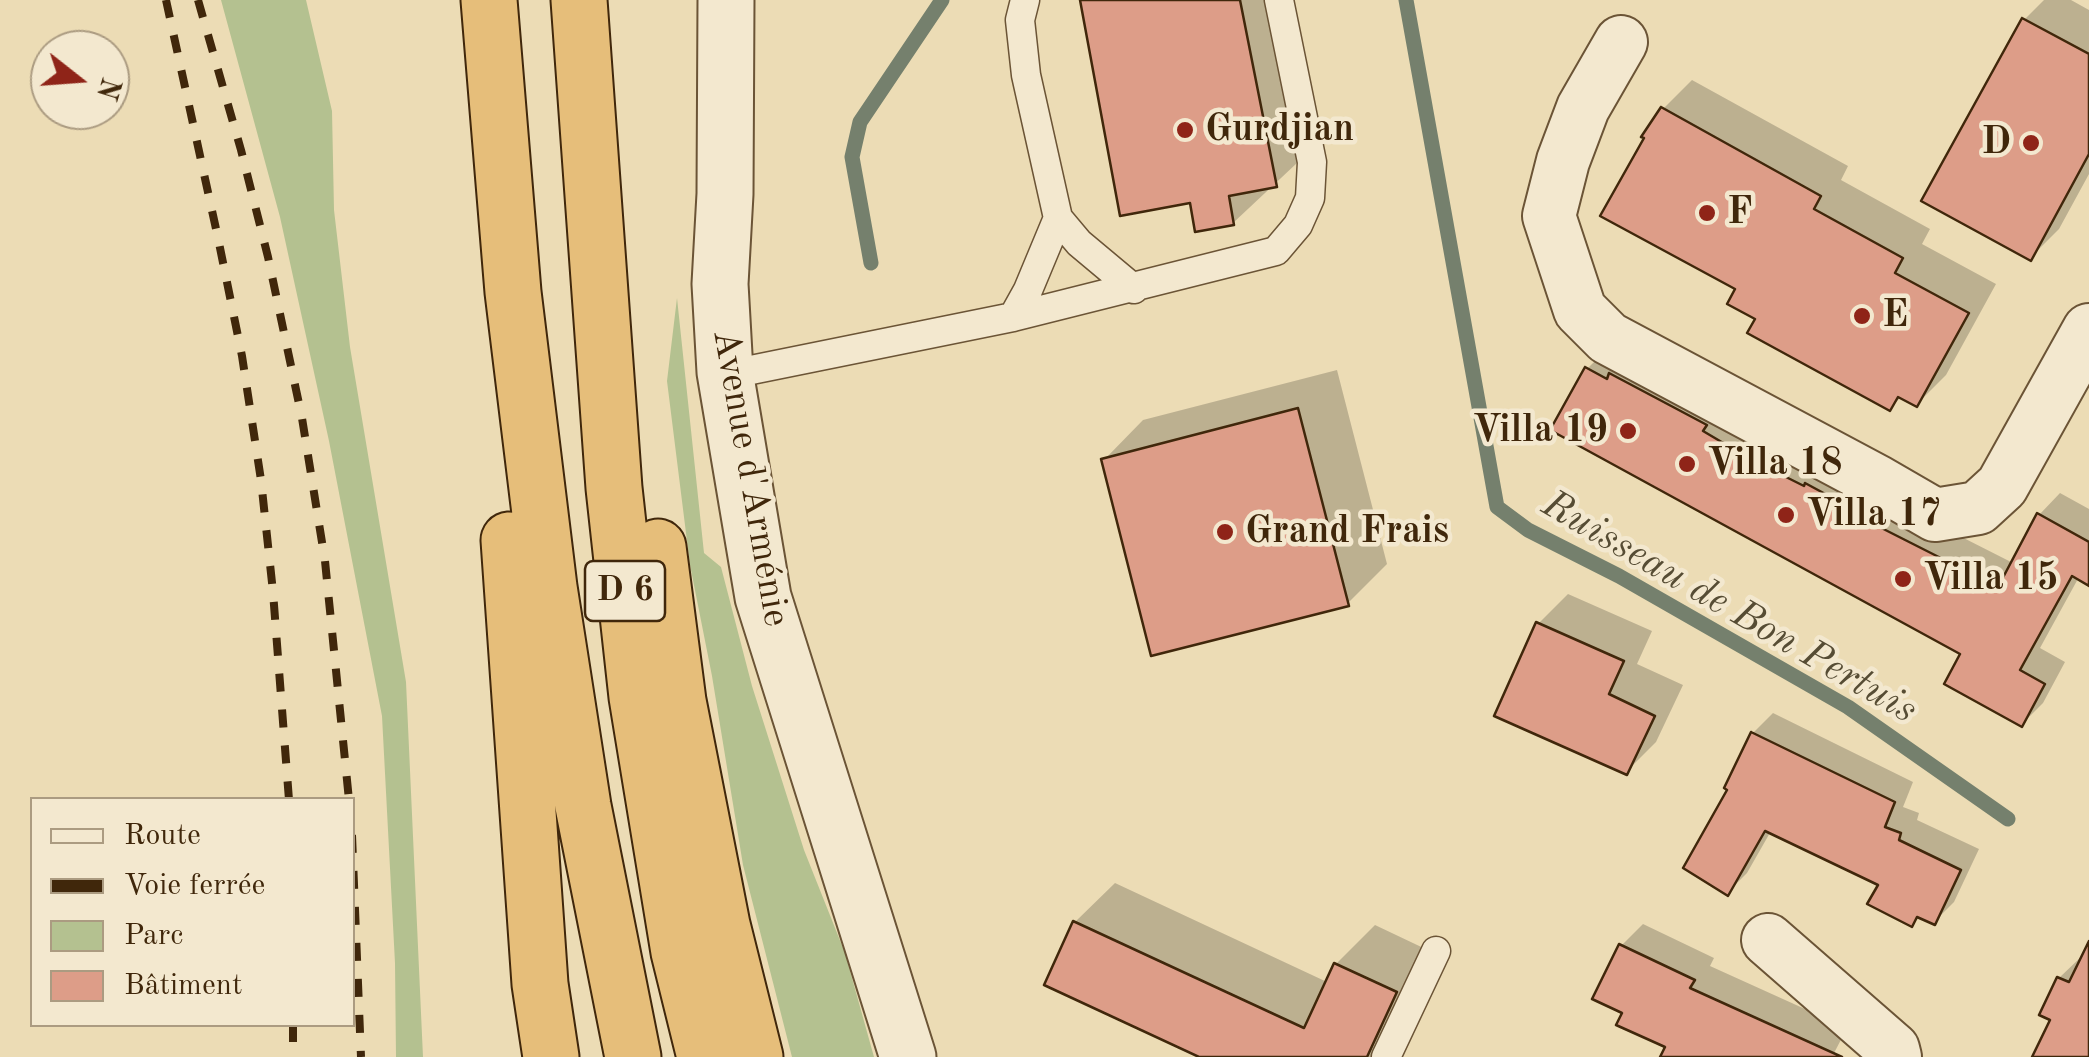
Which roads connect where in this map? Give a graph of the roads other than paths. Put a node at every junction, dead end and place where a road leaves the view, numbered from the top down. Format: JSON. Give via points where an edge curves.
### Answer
{"nodes":[{"id":1,"x":489,"y":0,"type":"edge"},
{"id":2,"x":580,"y":0,"type":"edge"},
{"id":3,"x":726,"y":0,"type":"edge"},
{"id":4,"x":1026,"y":0,"type":"edge"},
{"id":5,"x":1279,"y":0,"type":"edge"},
{"id":6,"x":1621,"y":42,"type":"dead end"},
{"id":7,"x":589,"y":119,"type":"junction"},
{"id":8,"x":1058,"y":218,"type":"junction"},
{"id":9,"x":1134,"y":288,"type":"junction"},
{"id":10,"x":513,"y":292,"type":"junction"},
{"id":11,"x":1013,"y":318,"type":"junction"},
{"id":12,"x":2089,"y":330,"type":"edge"},
{"id":13,"x":725,"y":372,"type":"junction"},
{"id":14,"x":1768,"y":940,"type":"dead end"},
{"id":15,"x":1436,"y":951,"type":"dead end"},
{"id":16,"x":551,"y":1057,"type":"edge"},
{"id":17,"x":633,"y":1057,"type":"edge"},
{"id":18,"x":705,"y":1057,"type":"edge"},
{"id":19,"x":755,"y":1057,"type":"edge"},
{"id":20,"x":908,"y":1057,"type":"edge"},
{"id":21,"x":1386,"y":1057,"type":"edge"},
{"id":22,"x":1895,"y":1057,"type":"edge"}],
"edges":[{"from":1,"to":10,"type":"highway","number":"D 6"},
{"from":2,"to":7,"type":"highway","number":"D 6"},
{"from":3,"to":13,"type":"street","name":"Avenue d'Arménie","via":[[720,284]]},
{"from":4,"to":8,"type":"lane","via":[[1020,20],[1026,75]]},
{"from":5,"to":9,"type":"lane","via":[[1312,162],[1310,198],[1298,225],[1276,251]]},
{"from":6,"to":12,"type":"street","via":[[1582,108],[1550,216],[1580,310],[1608,338],[1935,515],[1978,508],[2002,486]]},
{"from":7,"to":18,"type":"highway","number":"D 6","via":[[614,488],[638,698],[678,952]]},
{"from":7,"to":19,"type":"highway","via":[[678,701]]},
{"from":8,"to":9,"type":"lane"},
{"from":8,"to":11,"type":"lane"},
{"from":9,"to":11,"type":"lane"},
{"from":10,"to":16,"type":"highway","via":[[507,500]]},
{"from":10,"to":17,"type":"highway","number":"D 6","via":[[582,806]]},
{"from":11,"to":13,"type":"lane"},
{"from":13,"to":20,"type":"street","name":"Avenue d'Arménie","via":[[763,597]]},
{"from":14,"to":22,"type":"street"},
{"from":15,"to":21,"type":"lane"}]}
